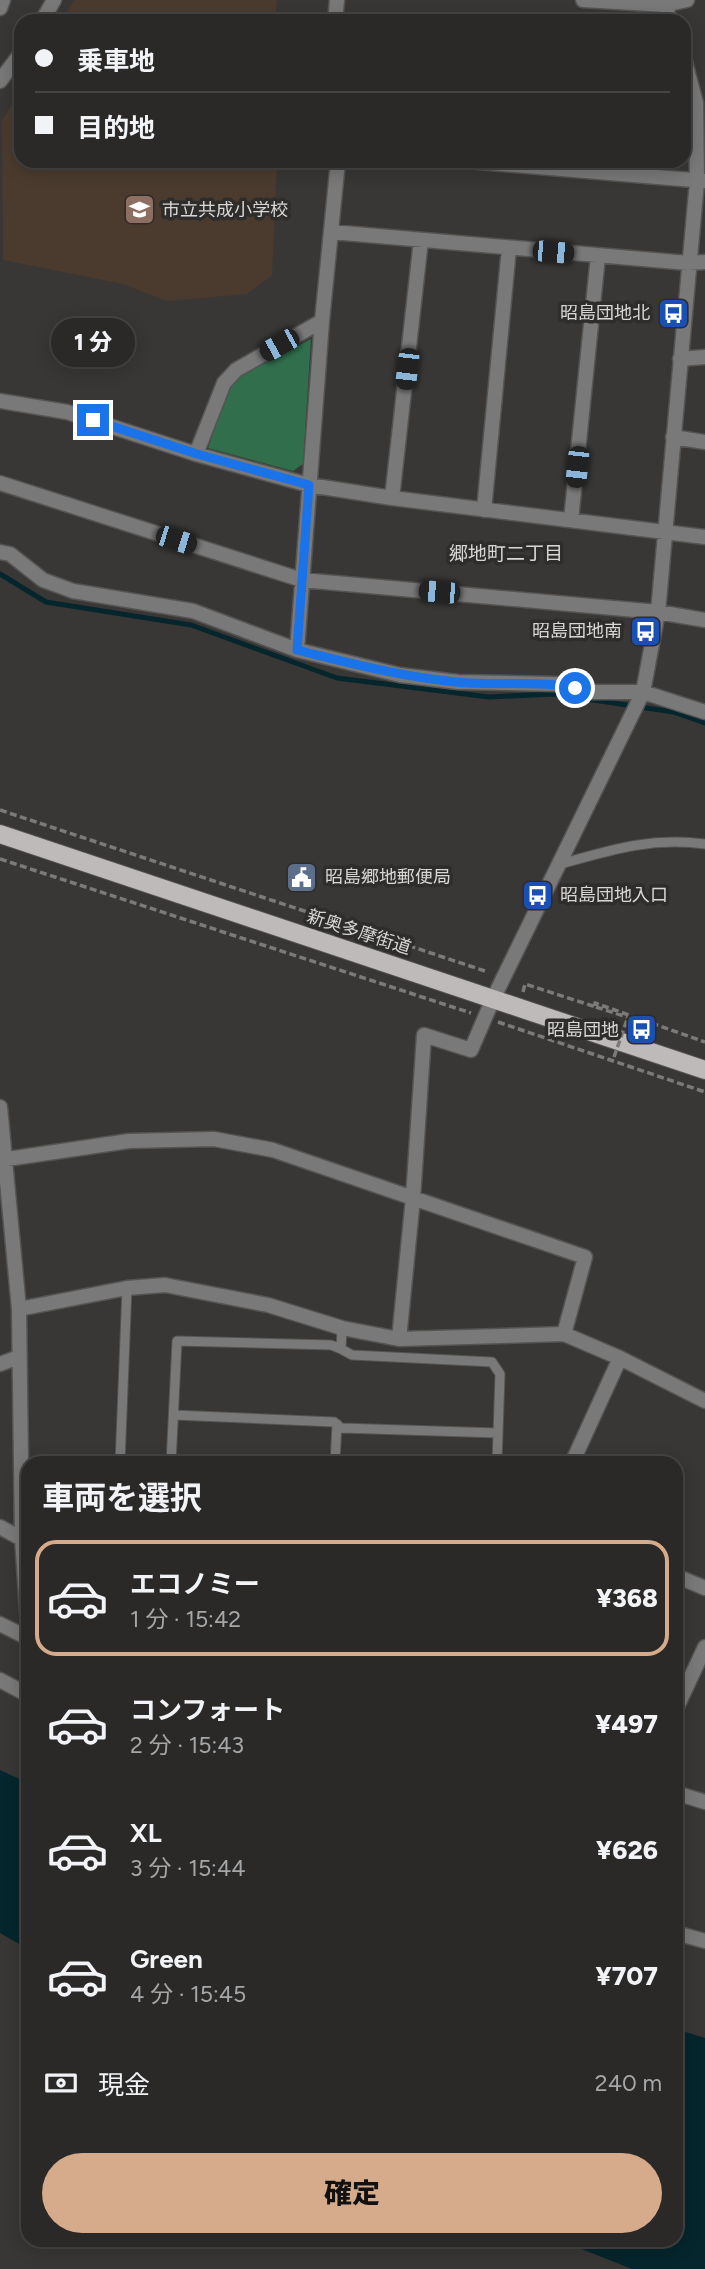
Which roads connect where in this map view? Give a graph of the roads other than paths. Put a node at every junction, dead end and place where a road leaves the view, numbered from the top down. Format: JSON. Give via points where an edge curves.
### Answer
{"nodes":[{"id":1,"x":2,"y":0,"type":"edge"},
{"id":2,"x":583,"y":0,"type":"edge"},
{"id":3,"x":687,"y":0,"type":"edge"},
{"id":4,"x":664,"y":2,"type":"edge"},
{"id":5,"x":0,"y":8,"type":"edge"},
{"id":6,"x":14,"y":62,"type":"edge"},
{"id":7,"x":0,"y":81,"type":"edge"},
{"id":8,"x":695,"y":101,"type":"edge"},
{"id":9,"x":337,"y":168,"type":"edge"},
{"id":10,"x":549,"y":168,"type":"edge"},
{"id":11,"x":701,"y":181,"type":"edge"},
{"id":12,"x":332,"y":232,"type":"junction"},
{"id":13,"x":421,"y":240,"type":"junction"},
{"id":14,"x":509,"y":248,"type":"junction"},
{"id":15,"x":598,"y":256,"type":"junction"},
{"id":16,"x":705,"y":262,"type":"edge"},
{"id":17,"x":688,"y":264,"type":"junction"},
{"id":18,"x":322,"y":321,"type":"junction"},
{"id":19,"x":705,"y":357,"type":"edge"},
{"id":20,"x":680,"y":359,"type":"junction"},
{"id":21,"x":0,"y":401,"type":"edge"},
{"id":22,"x":674,"y":437,"type":"junction"},
{"id":23,"x":705,"y":442,"type":"edge"},
{"id":24,"x":197,"y":454,"type":"junction"},
{"id":25,"x":0,"y":483,"type":"edge"},
{"id":26,"x":309,"y":485,"type":"junction"},
{"id":27,"x":392,"y":498,"type":"junction"},
{"id":28,"x":485,"y":510,"type":"junction"},
{"id":29,"x":571,"y":520,"type":"junction"},
{"id":30,"x":666,"y":531,"type":"junction"},
{"id":31,"x":705,"y":537,"type":"edge"},
{"id":32,"x":0,"y":552,"type":"edge"},
{"id":33,"x":302,"y":580,"type":"junction"},
{"id":34,"x":657,"y":612,"type":"junction"},
{"id":35,"x":705,"y":620,"type":"edge"},
{"id":36,"x":297,"y":650,"type":"junction"},
{"id":37,"x":641,"y":695,"type":"junction"},
{"id":38,"x":705,"y":712,"type":"edge"},
{"id":39,"x":0,"y":834,"type":"edge"},
{"id":40,"x":705,"y":844,"type":"edge"},
{"id":41,"x":558,"y":865,"type":"junction"},
{"id":42,"x":493,"y":999,"type":"junction"},
{"id":43,"x":704,"y":1068,"type":"edge"},
{"id":44,"x":0,"y":1107,"type":"edge"},
{"id":45,"x":3,"y":1159,"type":"edge"},
{"id":46,"x":414,"y":1198,"type":"junction"},
{"id":47,"x":127,"y":1289,"type":"junction"},
{"id":48,"x":19,"y":1309,"type":"junction"},
{"id":49,"x":342,"y":1328,"type":"junction"},
{"id":50,"x":564,"y":1334,"type":"junction"},
{"id":51,"x":399,"y":1339,"type":"junction"},
{"id":52,"x":341,"y":1349,"type":"junction"},
{"id":53,"x":19,"y":1357,"type":"junction"},
{"id":54,"x":620,"y":1358,"type":"junction"},
{"id":55,"x":0,"y":1364,"type":"edge"},
{"id":56,"x":705,"y":1401,"type":"edge"},
{"id":57,"x":174,"y":1415,"type":"junction"},
{"id":58,"x":337,"y":1424,"type":"junction"},
{"id":59,"x":498,"y":1433,"type":"junction"},
{"id":60,"x":120,"y":1456,"type":"edge"},
{"id":61,"x":171,"y":1456,"type":"edge"},
{"id":62,"x":335,"y":1456,"type":"edge"},
{"id":63,"x":497,"y":1456,"type":"edge"},
{"id":64,"x":575,"y":1456,"type":"edge"},
{"id":65,"x":21,"y":1478,"type":"edge"},
{"id":66,"x":0,"y":1527,"type":"edge"},
{"id":67,"x":21,"y":1538,"type":"edge"},
{"id":68,"x":683,"y":1579,"type":"edge"},
{"id":69,"x":705,"y":1588,"type":"edge"},
{"id":70,"x":0,"y":1624,"type":"edge"},
{"id":71,"x":21,"y":1634,"type":"edge"},
{"id":72,"x":705,"y":1647,"type":"edge"},
{"id":73,"x":0,"y":1680,"type":"edge"},
{"id":74,"x":21,"y":1691,"type":"edge"},
{"id":75,"x":683,"y":1694,"type":"edge"},
{"id":76,"x":683,"y":1795,"type":"edge"},
{"id":77,"x":705,"y":1802,"type":"edge"},
{"id":78,"x":683,"y":1935,"type":"edge"},
{"id":79,"x":705,"y":1941,"type":"edge"}],
"edges":[{"from":1,"to":5,"type":"street"},
{"from":2,"to":4,"type":"street"},
{"from":3,"to":4,"type":"street"},
{"from":6,"to":7,"type":"street"},
{"from":8,"to":11,"type":"street"},
{"from":9,"to":12,"type":"street"},
{"from":10,"to":11,"type":"street"},
{"from":11,"to":17,"type":"street"},
{"from":12,"to":13,"type":"street"},
{"from":12,"to":18,"type":"street"},
{"from":13,"to":14,"type":"street"},
{"from":13,"to":27,"type":"street"},
{"from":14,"to":15,"type":"street"},
{"from":14,"to":28,"type":"street"},
{"from":15,"to":17,"type":"street"},
{"from":15,"to":29,"type":"street"},
{"from":16,"to":17,"type":"street"},
{"from":17,"to":20,"type":"street"},
{"from":18,"to":24,"type":"street","via":[[236,370],[224,383]]},
{"from":18,"to":26,"type":"street"},
{"from":19,"to":20,"type":"street"},
{"from":20,"to":22,"type":"street"},
{"from":21,"to":24,"type":"street","via":[[67,412]]},
{"from":22,"to":23,"type":"street"},
{"from":22,"to":30,"type":"street"},
{"from":24,"to":26,"type":"street"},
{"from":25,"to":33,"type":"street"},
{"from":26,"to":27,"type":"street"},
{"from":26,"to":33,"type":"street"},
{"from":27,"to":28,"type":"street"},
{"from":28,"to":29,"type":"street"},
{"from":29,"to":30,"type":"street"},
{"from":30,"to":31,"type":"street"},
{"from":30,"to":34,"type":"street"},
{"from":32,"to":36,"type":"street","via":[[10,554],[43,580],[73,591],[192,611]]},
{"from":33,"to":34,"type":"street"},
{"from":33,"to":36,"type":"street"},
{"from":34,"to":35,"type":"street"},
{"from":34,"to":37,"type":"street"},
{"from":36,"to":37,"type":"street","via":[[400,675],[458,682],[556,684]]},
{"from":37,"to":38,"type":"street"},
{"from":37,"to":41,"type":"street"},
{"from":39,"to":42,"type":"main road","name":"新奥多摩街道"},
{"from":40,"to":41,"type":"lane","via":[[676,840],[630,845]]},
{"from":41,"to":42,"type":"street"},
{"from":42,"to":43,"type":"main road","name":"新奥多摩街道"},
{"from":42,"to":46,"type":"street","via":[[471,1050],[424,1035]]},
{"from":44,"to":45,"type":"street"},
{"from":45,"to":46,"type":"street","via":[[129,1141],[214,1139],[273,1150]]},
{"from":45,"to":48,"type":"street"},
{"from":46,"to":50,"type":"street","via":[[585,1257]]},
{"from":46,"to":51,"type":"street"},
{"from":47,"to":48,"type":"street"},
{"from":47,"to":49,"type":"street","via":[[166,1285],[268,1305]]},
{"from":47,"to":60,"type":"lane"},
{"from":48,"to":53,"type":"street"},
{"from":49,"to":51,"type":"street"},
{"from":49,"to":52,"type":"lane"},
{"from":50,"to":51,"type":"street"},
{"from":50,"to":54,"type":"street"},
{"from":52,"to":57,"type":"lane","via":[[331,1345],[177,1341]]},
{"from":52,"to":59,"type":"lane","via":[[352,1355],[492,1362],[500,1374]]},
{"from":53,"to":55,"type":"street"},
{"from":53,"to":65,"type":"street"},
{"from":54,"to":56,"type":"street"},
{"from":54,"to":64,"type":"street"},
{"from":57,"to":58,"type":"lane"},
{"from":57,"to":61,"type":"lane"},
{"from":58,"to":59,"type":"lane","via":[[341,1428]]},
{"from":58,"to":62,"type":"lane"},
{"from":59,"to":63,"type":"lane"},
{"from":66,"to":67,"type":"street"},
{"from":68,"to":69,"type":"street"},
{"from":70,"to":71,"type":"street"},
{"from":72,"to":75,"type":"street"},
{"from":73,"to":74,"type":"street"},
{"from":76,"to":77,"type":"street"},
{"from":78,"to":79,"type":"street"}]}
